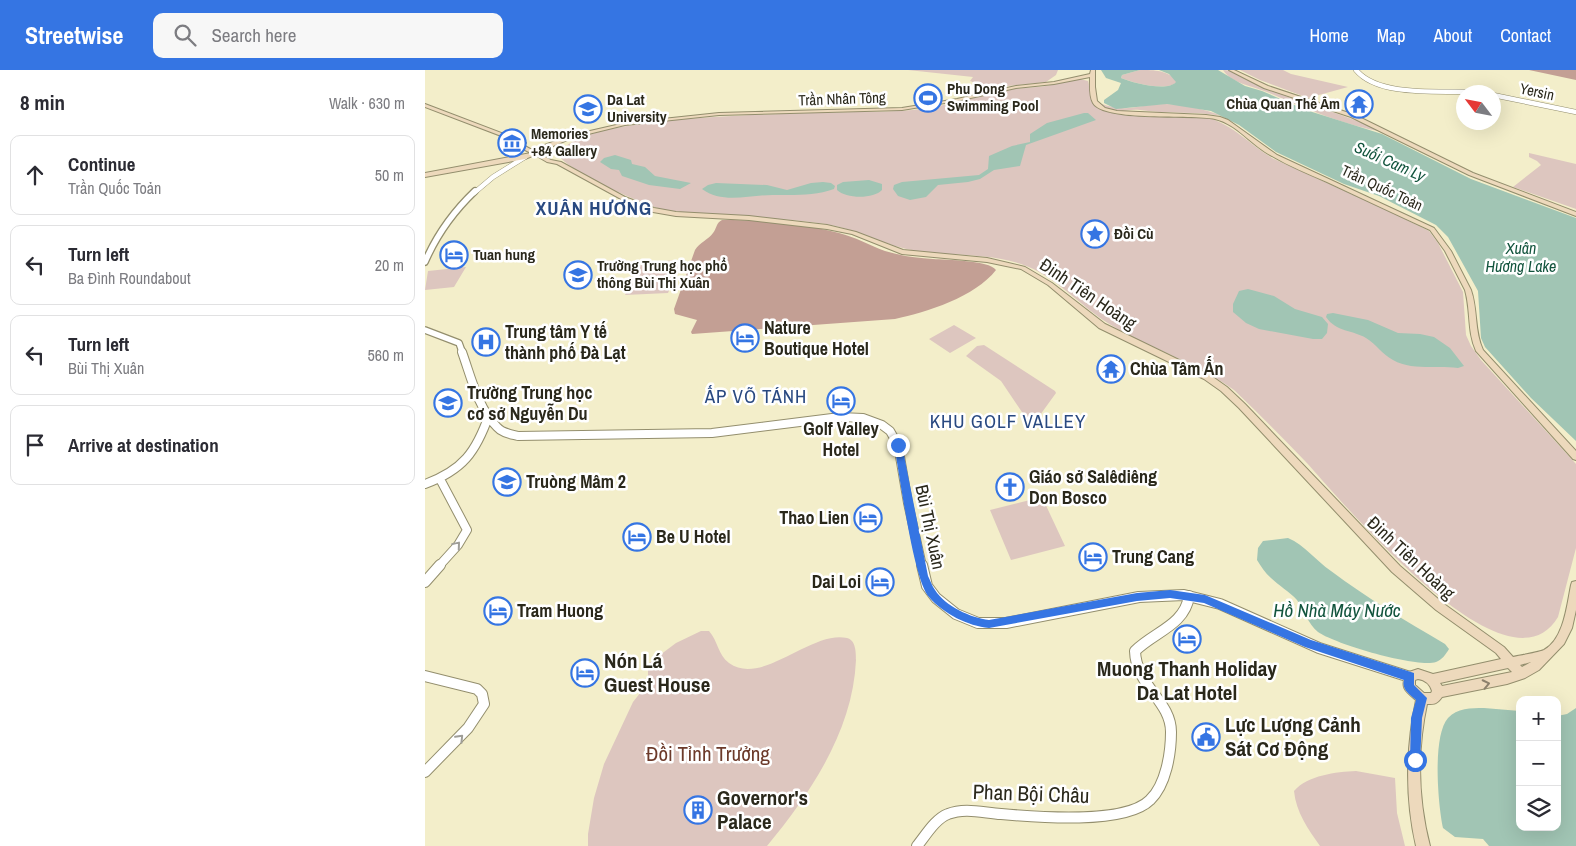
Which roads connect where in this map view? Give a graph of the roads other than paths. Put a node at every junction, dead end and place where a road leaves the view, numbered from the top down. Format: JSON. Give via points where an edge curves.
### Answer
{"nodes":[{"id":1,"x":1231,"y":70,"type":"edge"},
{"id":2,"x":1356,"y":70,"type":"edge"},
{"id":3,"x":1092,"y":72,"type":"edge"},
{"id":4,"x":1456,"y":91,"type":"edge"},
{"id":5,"x":1501,"y":97,"type":"edge"},
{"id":6,"x":425,"y":105,"type":"edge"},
{"id":7,"x":1576,"y":112,"type":"edge"},
{"id":8,"x":591,"y":132,"type":"joint"},
{"id":9,"x":539,"y":151,"type":"junction"},
{"id":10,"x":525,"y":157,"type":"junction"},
{"id":11,"x":559,"y":163,"type":"junction"},
{"id":12,"x":425,"y":175,"type":"edge"},
{"id":13,"x":1576,"y":214,"type":"edge"},
{"id":14,"x":425,"y":262,"type":"edge"},
{"id":15,"x":425,"y":330,"type":"edge"},
{"id":16,"x":489,"y":415,"type":"junction"},
{"id":17,"x":1576,"y":457,"type":"edge"},
{"id":18,"x":440,"y":479,"type":"junction"},
{"id":19,"x":425,"y":484,"type":"edge"},
{"id":20,"x":425,"y":582,"type":"edge"},
{"id":21,"x":1576,"y":585,"type":"edge"},
{"id":22,"x":1189,"y":596,"type":"junction"},
{"id":23,"x":1547,"y":654,"type":"junction"},
{"id":24,"x":1513,"y":663,"type":"junction"},
{"id":25,"x":1521,"y":674,"type":"junction"},
{"id":26,"x":425,"y":676,"type":"edge"},
{"id":27,"x":1410,"y":677,"type":"junction"},
{"id":28,"x":1432,"y":680,"type":"junction"},
{"id":29,"x":1438,"y":692,"type":"junction"},
{"id":30,"x":1422,"y":698,"type":"junction"},
{"id":31,"x":425,"y":772,"type":"edge"},
{"id":32,"x":917,"y":846,"type":"edge"},
{"id":33,"x":1423,"y":846,"type":"edge"}],
"edges":[{"from":1,"to":13,"type":"main road","via":[[1266,87],[1353,116],[1471,174]]},
{"from":2,"to":4,"type":"street","via":[[1376,84],[1393,89]]},
{"from":3,"to":8,"type":"main road","name":"Trần Nhân Tông","via":[[1047,84],[912,108],[719,114],[635,123]]},
{"from":3,"to":17,"type":"main road","name":"Trần Quốc Toản","via":[[1095,102],[1101,108],[1115,112],[1202,115],[1219,119],[1240,129],[1273,155],[1432,229],[1469,295],[1473,333],[1480,351]]},
{"from":5,"to":7,"type":"street","name":"Yersin"},
{"from":6,"to":9,"type":"main road"},
{"from":8,"to":9,"type":"main road","name":"Trần Nhân Tông"},
{"from":9,"to":10,"type":"main road"},
{"from":9,"to":11,"type":"main road","name":"Đinh Tiên Hoàng","via":[[556,158]]},
{"from":9,"to":11,"type":"main road","name":"Đinh Tiên Hoàng","via":[[549,161]]},
{"from":10,"to":12,"type":"main road"},
{"from":10,"to":14,"type":"street","via":[[485,184],[452,214],[433,241]]},
{"from":11,"to":24,"type":"main road","name":"Đinh Tiên Hoàng","via":[[623,198],[653,210],[827,227],[854,233],[902,252],[997,262],[1023,268],[1039,276],[1102,326],[1223,389],[1396,569]]},
{"from":15,"to":16,"type":"street","name":"Bùi Thị Xuân","via":[[459,343]]},
{"from":16,"to":18,"type":"street","via":[[472,453],[451,474]]},
{"from":16,"to":22,"type":"street","name":"Bùi Thị Xuân","via":[[506,433],[527,437],[712,433],[824,418],[863,418],[882,425],[895,437],[927,586],[939,601],[964,618],[1000,623],[1137,597]]},
{"from":18,"to":19,"type":"street"},
{"from":20,"to":18,"type":"street","one_way":true,"via":[[467,530]]},
{"from":21,"to":23,"type":"main road","via":[[1567,628]]},
{"from":22,"to":27,"type":"street","name":"Bùi Thị Xuân","via":[[1216,603],[1309,644]]},
{"from":22,"to":32,"type":"street","name":"Phan Bội Châu","via":[[1189,607],[1182,617],[1135,651],[1135,667],[1162,706],[1171,727],[1170,750],[1163,779],[1149,802],[1129,811],[1102,815],[1040,817],[964,811],[946,815]]},
{"from":23,"to":24,"type":"main road"},
{"from":23,"to":25,"type":"main road"},
{"from":24,"to":25,"type":"main road","name":"Đinh Tiên Hoàng"},
{"from":24,"to":28,"type":"main road"},
{"from":29,"to":25,"type":"main road","one_way":true},
{"from":31,"to":26,"type":"street","one_way":true,"via":[[468,728],[484,704],[477,689]]},
{"from":27,"to":28,"type":"main road","via":[[1418,674]]},
{"from":27,"to":30,"type":"main road","via":[[1409,688]]},
{"from":28,"to":29,"type":"main road"},
{"from":29,"to":30,"type":"main road","via":[[1434,698]]},
{"from":30,"to":33,"type":"main road","via":[[1417,718],[1415,788],[1416,814]]}]}
